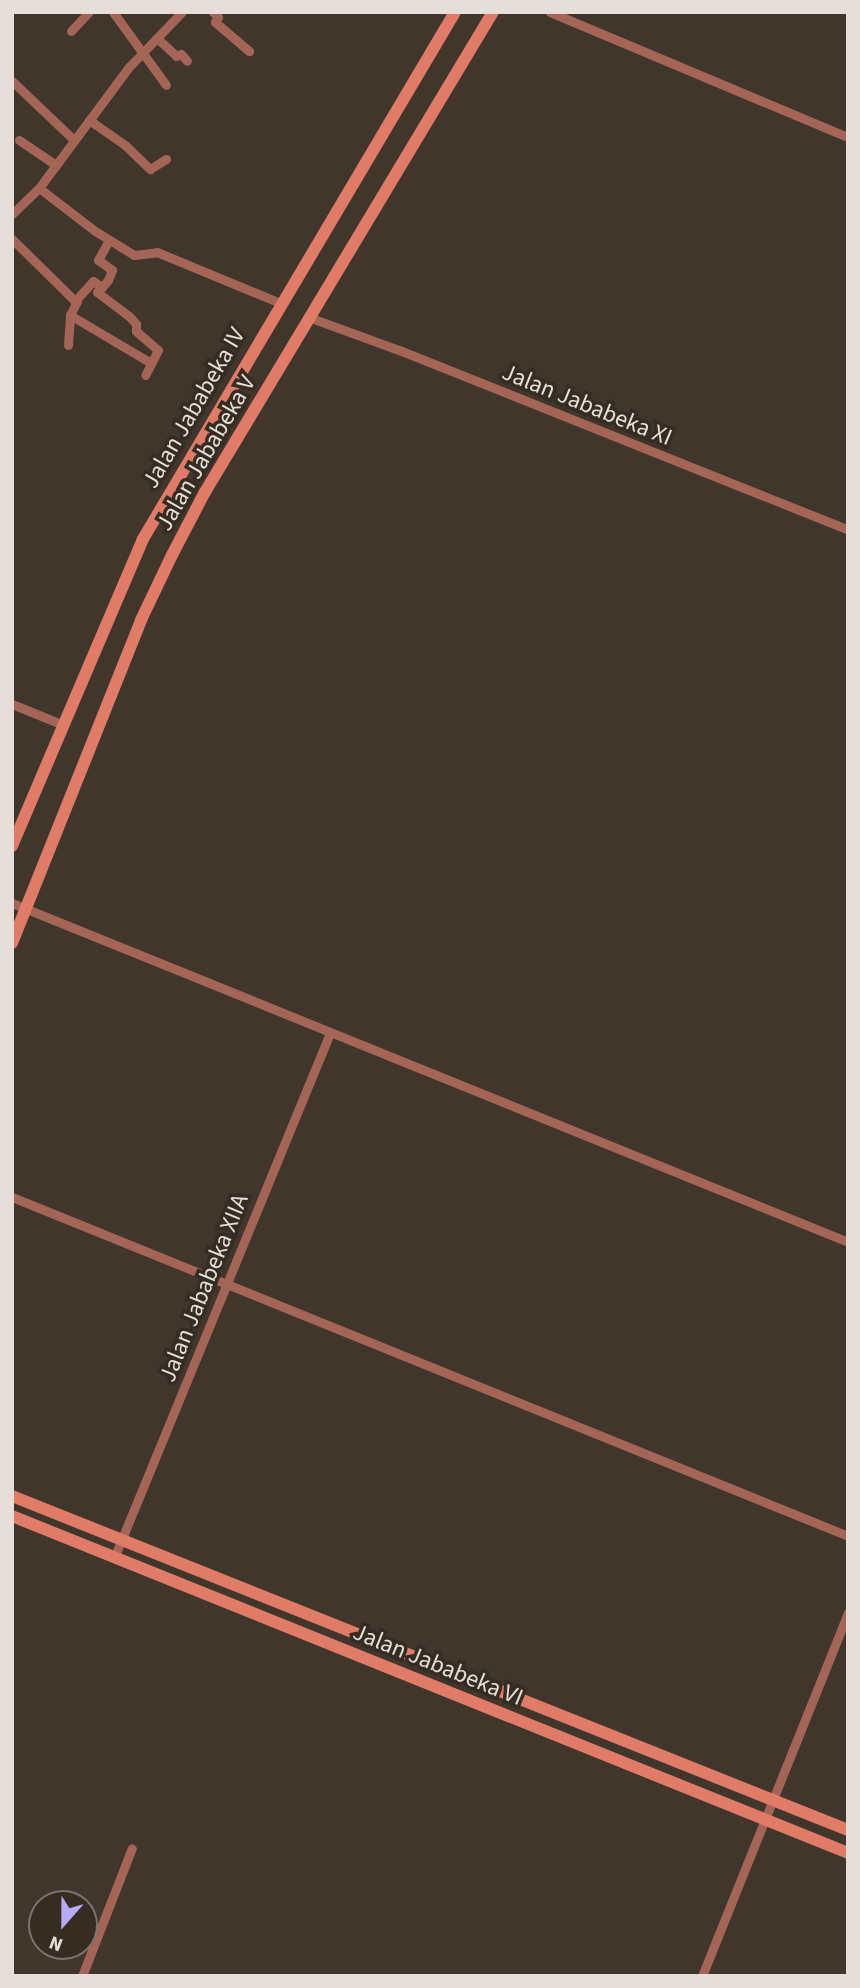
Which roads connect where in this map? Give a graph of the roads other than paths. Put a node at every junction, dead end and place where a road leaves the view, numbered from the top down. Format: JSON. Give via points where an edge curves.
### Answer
{"nodes":[{"id":1,"x":89,"y":12,"type":"edge"},
{"id":2,"x":113,"y":12,"type":"edge"},
{"id":3,"x":182,"y":12,"type":"edge"},
{"id":4,"x":455,"y":12,"type":"edge"},
{"id":5,"x":493,"y":12,"type":"edge"},
{"id":6,"x":550,"y":12,"type":"edge"},
{"id":7,"x":218,"y":14,"type":"edge"},
{"id":8,"x":71,"y":31,"type":"dead end"},
{"id":9,"x":157,"y":38,"type":"junction"},
{"id":10,"x":249,"y":51,"type":"dead end"},
{"id":11,"x":143,"y":54,"type":"junction"},
{"id":12,"x":187,"y":61,"type":"dead end"},
{"id":13,"x":12,"y":81,"type":"edge"},
{"id":14,"x":166,"y":85,"type":"dead end"},
{"id":15,"x":89,"y":120,"type":"junction"},
{"id":16,"x":848,"y":137,"type":"edge"},
{"id":17,"x":19,"y":140,"type":"dead end"},
{"id":18,"x":74,"y":140,"type":"junction"},
{"id":19,"x":166,"y":159,"type":"dead end"},
{"id":20,"x":56,"y":165,"type":"junction"},
{"id":21,"x":39,"y":188,"type":"junction"},
{"id":22,"x":12,"y":214,"type":"edge"},
{"id":23,"x":12,"y":239,"type":"edge"},
{"id":24,"x":109,"y":240,"type":"junction"},
{"id":25,"x":102,"y":287,"type":"junction"},
{"id":26,"x":77,"y":301,"type":"junction"},
{"id":27,"x":280,"y":303,"type":"junction"},
{"id":28,"x":71,"y":315,"type":"junction"},
{"id":29,"x":311,"y":318,"type":"junction"},
{"id":30,"x":68,"y":345,"type":"dead end"},
{"id":31,"x":151,"y":363,"type":"junction"},
{"id":32,"x":145,"y":375,"type":"dead end"},
{"id":33,"x":848,"y":530,"type":"edge"},
{"id":34,"x":12,"y":704,"type":"edge"},
{"id":35,"x":61,"y":724,"type":"junction"},
{"id":36,"x":12,"y":846,"type":"edge"},
{"id":37,"x":12,"y":904,"type":"edge"},
{"id":38,"x":26,"y":910,"type":"junction"},
{"id":39,"x":12,"y":943,"type":"edge"},
{"id":40,"x":330,"y":1032,"type":"junction"},
{"id":41,"x":12,"y":1197,"type":"edge"},
{"id":42,"x":848,"y":1242,"type":"edge"},
{"id":43,"x":226,"y":1286,"type":"junction"},
{"id":44,"x":12,"y":1496,"type":"edge"},
{"id":45,"x":12,"y":1516,"type":"edge"},
{"id":46,"x":848,"y":1536,"type":"edge"},
{"id":47,"x":121,"y":1542,"type":"junction"},
{"id":48,"x":114,"y":1558,"type":"junction"},
{"id":49,"x":848,"y":1612,"type":"edge"},
{"id":50,"x":772,"y":1800,"type":"junction"},
{"id":51,"x":763,"y":1820,"type":"junction"},
{"id":52,"x":848,"y":1830,"type":"edge"},
{"id":53,"x":132,"y":1848,"type":"dead end"},
{"id":54,"x":848,"y":1853,"type":"edge"},
{"id":55,"x":82,"y":1976,"type":"edge"},
{"id":56,"x":702,"y":1976,"type":"edge"}],
"edges":[{"from":1,"to":8,"type":"street"},
{"from":2,"to":11,"type":"street"},
{"from":3,"to":9,"type":"street"},
{"from":4,"to":27,"type":"street","name":"Jalan Jababeka IV"},
{"from":5,"to":29,"type":"street","name":"Jalan Jababeka V"},
{"from":6,"to":16,"type":"street"},
{"from":7,"to":10,"type":"street","via":[[215,22]]},
{"from":9,"to":11,"type":"street"},
{"from":9,"to":12,"type":"street"},
{"from":11,"to":14,"type":"street"},
{"from":11,"to":15,"type":"street"},
{"from":13,"to":18,"type":"street"},
{"from":15,"to":18,"type":"street"},
{"from":15,"to":19,"type":"street","via":[[150,169]]},
{"from":17,"to":20,"type":"street"},
{"from":18,"to":20,"type":"street"},
{"from":20,"to":21,"type":"street"},
{"from":21,"to":22,"type":"street"},
{"from":21,"to":24,"type":"street"},
{"from":23,"to":26,"type":"street"},
{"from":24,"to":25,"type":"street","via":[[98,260],[112,273]]},
{"from":24,"to":27,"type":"street","via":[[136,256],[157,252]]},
{"from":25,"to":26,"type":"street","via":[[93,281]]},
{"from":25,"to":31,"type":"street","via":[[97,292],[129,317],[136,331],[158,350]]},
{"from":26,"to":28,"type":"street"},
{"from":27,"to":35,"type":"street","name":"Jalan Jababeka IV","via":[[143,539]]},
{"from":28,"to":30,"type":"street"},
{"from":28,"to":31,"type":"street"},
{"from":29,"to":33,"type":"street","name":"Jalan Jababeka XI"},
{"from":29,"to":38,"type":"street","name":"Jalan Jababeka V","via":[[205,492],[159,580]]},
{"from":31,"to":32,"type":"street"},
{"from":34,"to":35,"type":"street"},
{"from":35,"to":36,"type":"street","name":"Jalan Jababeka IV"},
{"from":37,"to":38,"type":"street"},
{"from":38,"to":39,"type":"street","name":"Jalan Jababeka V"},
{"from":38,"to":40,"type":"street"},
{"from":40,"to":42,"type":"street"},
{"from":40,"to":43,"type":"street","name":"Jalan Jababeka XIIA"},
{"from":41,"to":43,"type":"street"},
{"from":43,"to":46,"type":"street"},
{"from":43,"to":47,"type":"street","name":"Jalan Jababeka XIIA"},
{"from":44,"to":47,"type":"street","name":"Jalan Jababeka VI"},
{"from":45,"to":48,"type":"street","name":"Jalan Jababeka VI"},
{"from":47,"to":48,"type":"street","name":"Jalan Jababeka XIIA"},
{"from":47,"to":50,"type":"street","name":"Jalan Jababeka VI"},
{"from":48,"to":51,"type":"street","name":"Jalan Jababeka VI"},
{"from":49,"to":50,"type":"street"},
{"from":50,"to":51,"type":"street"},
{"from":50,"to":52,"type":"street","name":"Jalan Jababeka VI"},
{"from":51,"to":54,"type":"street","name":"Jalan Jababeka VI"},
{"from":51,"to":56,"type":"street"},
{"from":53,"to":55,"type":"street"}]}
